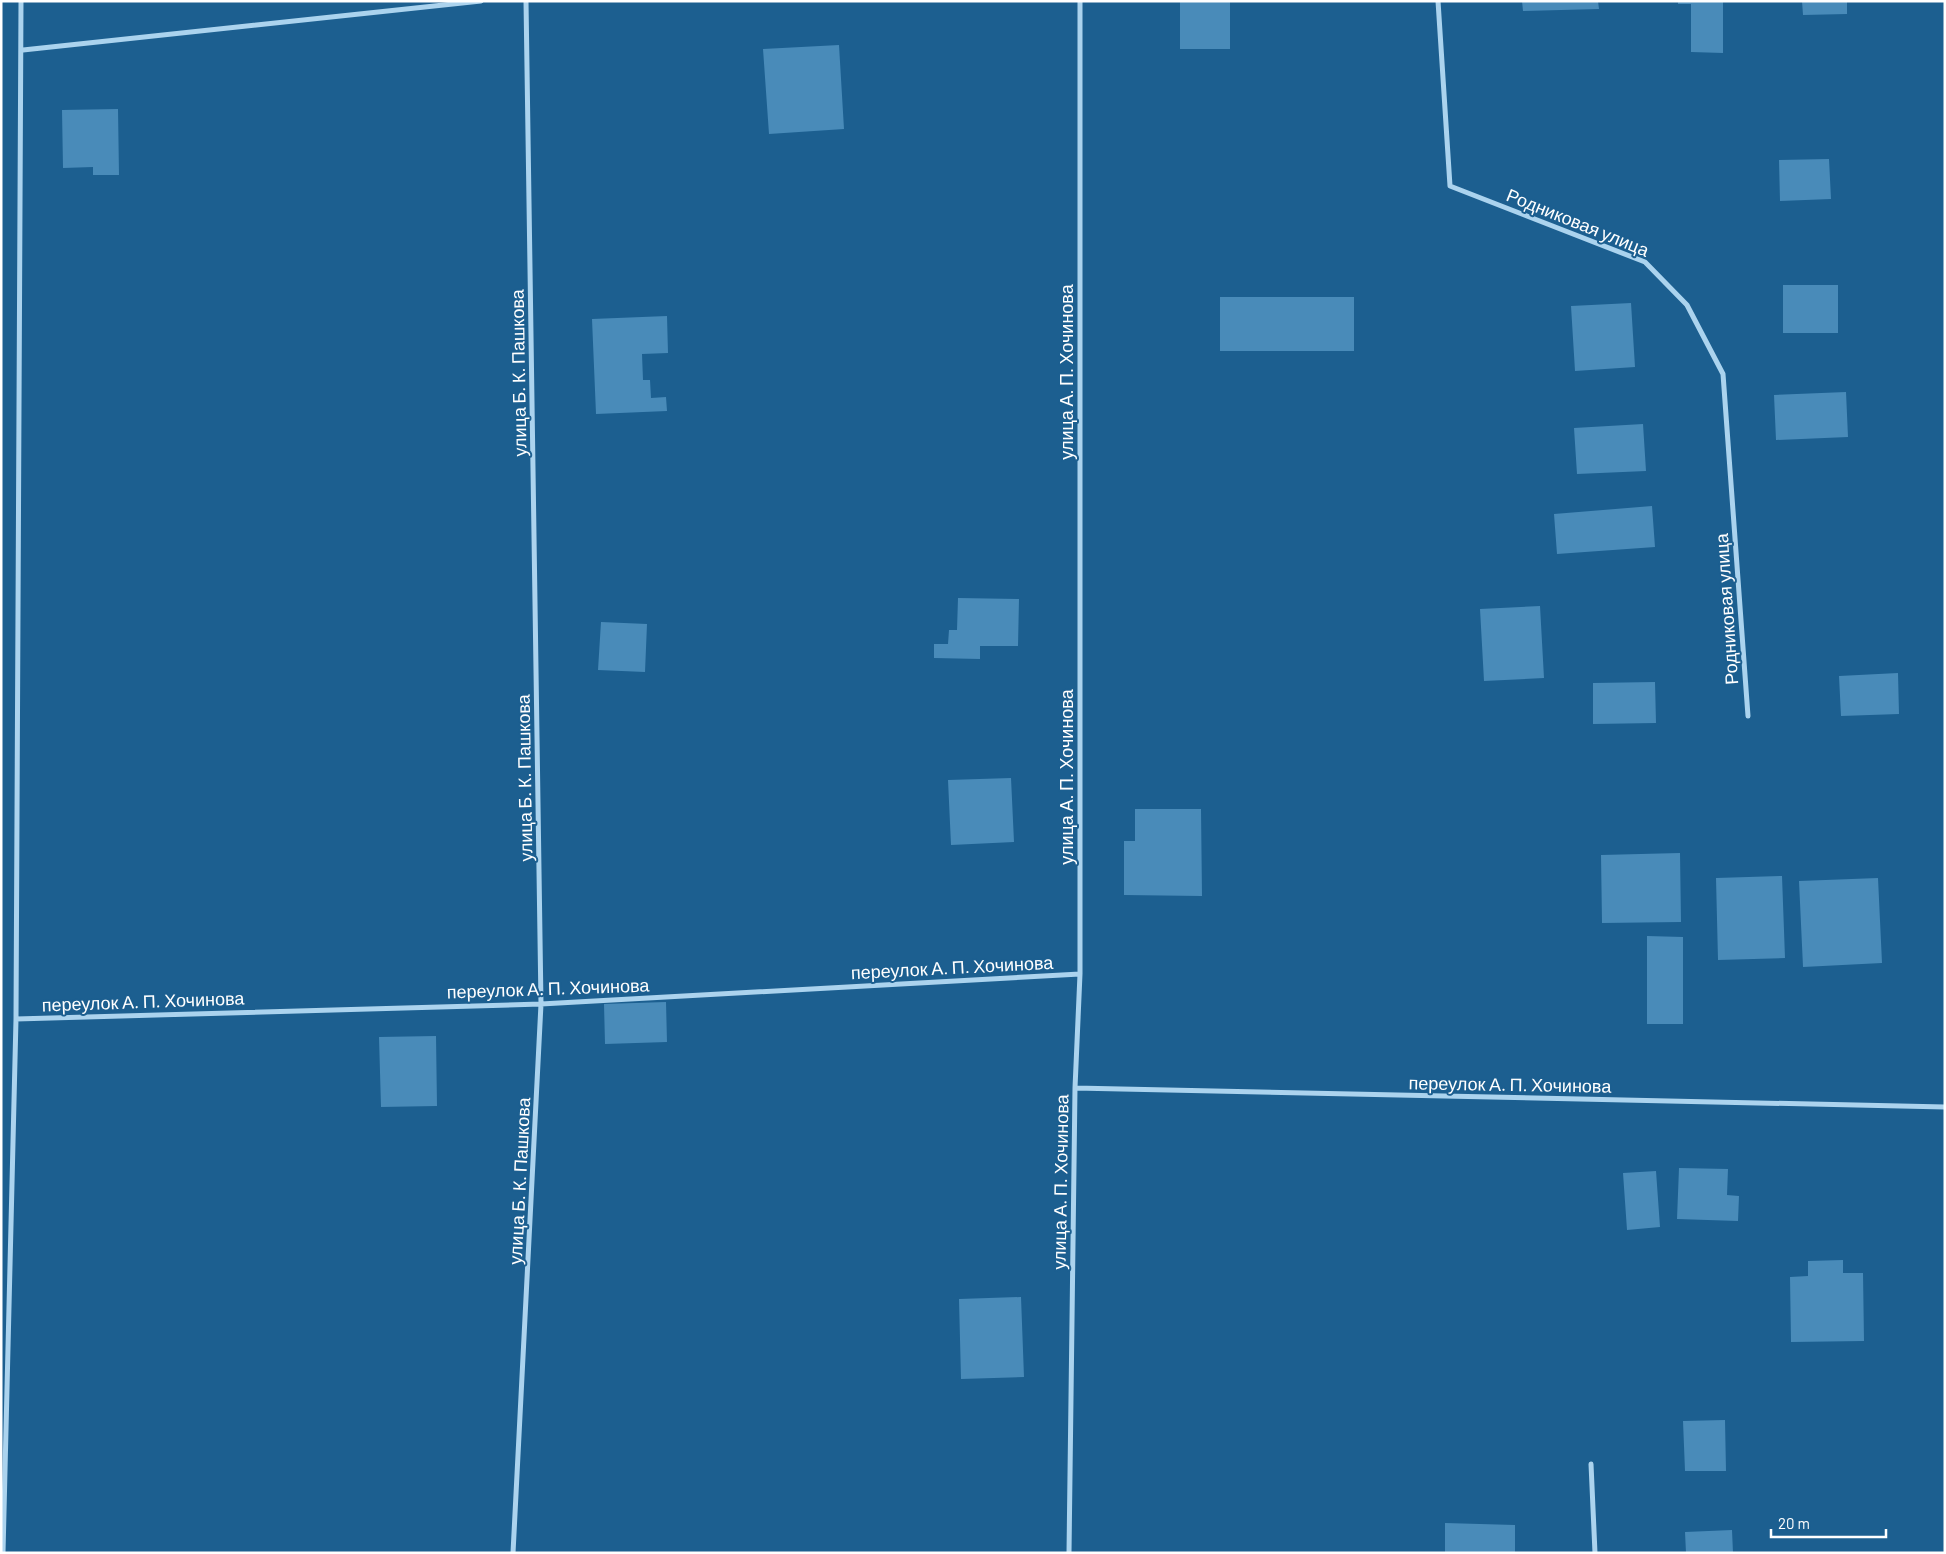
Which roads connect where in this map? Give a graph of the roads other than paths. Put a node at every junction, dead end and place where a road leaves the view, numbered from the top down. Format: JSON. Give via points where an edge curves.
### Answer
{"nodes":[{"id":1,"x":21,"y":1,"type":"edge"},
{"id":2,"x":481,"y":1,"type":"edge"},
{"id":3,"x":526,"y":1,"type":"edge"},
{"id":4,"x":1080,"y":1,"type":"edge"},
{"id":5,"x":1438,"y":1,"type":"edge"},
{"id":6,"x":23,"y":50,"type":"junction"},
{"id":7,"x":1748,"y":716,"type":"dead end"},
{"id":8,"x":1080,"y":974,"type":"junction"},
{"id":9,"x":541,"y":1004,"type":"junction"},
{"id":10,"x":16,"y":1019,"type":"junction"},
{"id":11,"x":1075,"y":1088,"type":"junction"},
{"id":12,"x":1945,"y":1107,"type":"edge"},
{"id":13,"x":1591,"y":1464,"type":"dead end"},
{"id":14,"x":4,"y":1553,"type":"edge"},
{"id":15,"x":514,"y":1553,"type":"edge"},
{"id":16,"x":1069,"y":1553,"type":"edge"},
{"id":17,"x":1595,"y":1553,"type":"edge"}],
"edges":[{"from":1,"to":6,"type":"street"},
{"from":2,"to":6,"type":"street"},
{"from":3,"to":9,"type":"street","name":"улица Б. К. Пашкова"},
{"from":4,"to":8,"type":"street","name":"улица А. П. Хочинова"},
{"from":5,"to":7,"type":"street","name":"Родниковая улица","via":[[1450,186],[1645,262],[1688,305],[1723,374]]},
{"from":6,"to":10,"type":"street"},
{"from":8,"to":9,"type":"street","name":"переулок А. П. Хочинова"},
{"from":8,"to":11,"type":"street","name":"улица А. П. Хочинова"},
{"from":9,"to":10,"type":"street","name":"переулок А. П. Хочинова"},
{"from":9,"to":15,"type":"street","name":"улица Б. К. Пашкова"},
{"from":10,"to":14,"type":"street"},
{"from":11,"to":12,"type":"street","name":"переулок А. П. Хочинова"},
{"from":11,"to":16,"type":"street","name":"улица А. П. Хочинова"},
{"from":13,"to":17,"type":"street"}]}
